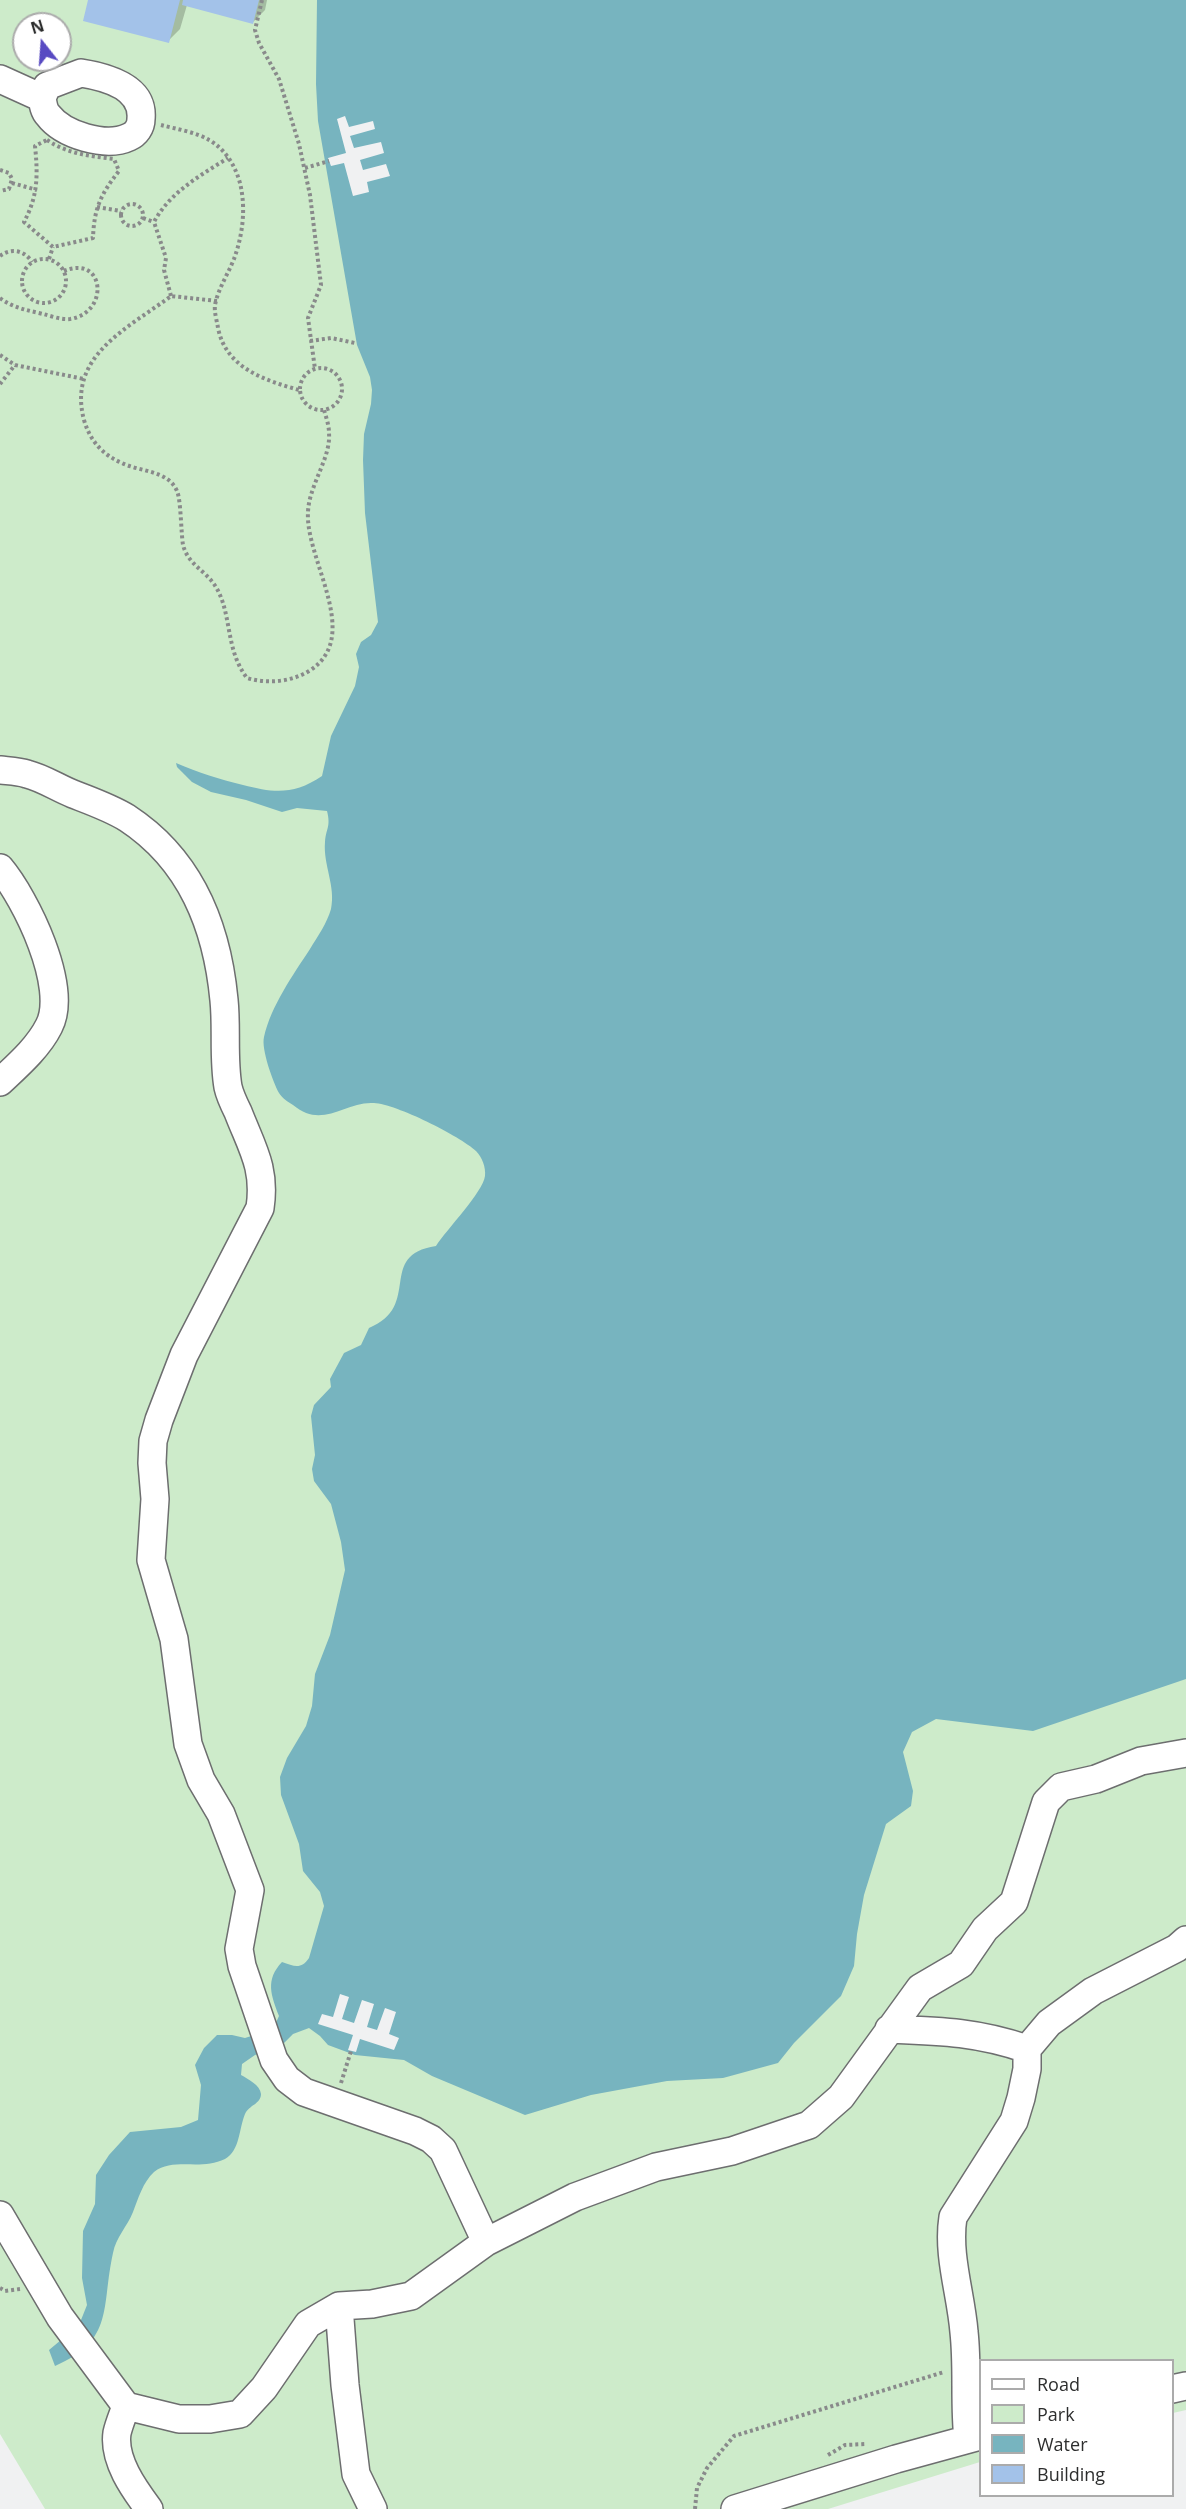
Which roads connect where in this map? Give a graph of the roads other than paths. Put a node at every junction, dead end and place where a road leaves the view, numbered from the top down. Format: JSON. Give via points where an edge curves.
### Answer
{"nodes":[{"id":1,"x":0,"y":79,"type":"edge"},
{"id":2,"x":42,"y":98,"type":"junction"},
{"id":3,"x":0,"y":770,"type":"edge"},
{"id":4,"x":0,"y":868,"type":"edge"},
{"id":5,"x":0,"y":1082,"type":"edge"},
{"id":6,"x":1186,"y":1753,"type":"edge"},
{"id":7,"x":1186,"y":1940,"type":"edge"},
{"id":8,"x":889,"y":2029,"type":"junction"},
{"id":9,"x":1027,"y":2049,"type":"junction"},
{"id":10,"x":0,"y":2215,"type":"edge"},
{"id":11,"x":486,"y":2242,"type":"junction"},
{"id":12,"x":339,"y":2306,"type":"junction"},
{"id":13,"x":126,"y":2406,"type":"junction"},
{"id":14,"x":974,"y":2438,"type":"edge"},
{"id":15,"x":149,"y":2509,"type":"edge"},
{"id":16,"x":373,"y":2509,"type":"edge"},
{"id":17,"x":735,"y":2509,"type":"edge"}],
"edges":[{"from":1,"to":2,"type":"lane"},
{"from":2,"to":2,"type":"lane","via":[[47,86],[62,79],[81,73],[102,77],[129,90],[138,100],[138,131],[129,138],[110,141],[76,134],[46,114]]},
{"from":3,"to":11,"type":"lane","via":[[28,774],[125,817],[151,835],[188,879],[203,909],[224,1000],[229,1090],[261,1170],[262,1190],[260,1208],[184,1355],[156,1431],[151,1560],[174,1639],[188,1744],[201,1779],[221,1814],[250,1890],[239,1948],[274,2060],[287,2079],[304,2092],[431,2139],[443,2150]]},
{"from":4,"to":5,"type":"lane","via":[[20,894],[41,942],[53,989],[54,1011],[49,1027]]},
{"from":6,"to":8,"type":"lane","via":[[1141,1761],[1061,1788],[1053,1795],[1046,1802],[1014,1902],[985,1929],[962,1964],[920,1988]]},
{"from":7,"to":9,"type":"lane","via":[[1093,1991],[1049,2023]]},
{"from":8,"to":9,"type":"lane","via":[[965,2032]]},
{"from":8,"to":11,"type":"lane","via":[[841,2097],[809,2125],[732,2151],[656,2167],[575,2197]]},
{"from":9,"to":14,"type":"lane","via":[[1027,2069],[1014,2121],[953,2217],[950,2236],[965,2334],[964,2404]]},
{"from":10,"to":13,"type":"lane","via":[[60,2317]]},
{"from":11,"to":12,"type":"lane","via":[[411,2296]]},
{"from":12,"to":13,"type":"lane","via":[[308,2324],[264,2388],[240,2414],[179,2420]]},
{"from":12,"to":16,"type":"lane","via":[[356,2474]]},
{"from":13,"to":15,"type":"lane","via":[[117,2434],[119,2458]]},
{"from":14,"to":17,"type":"lane","via":[[896,2458]]}]}
